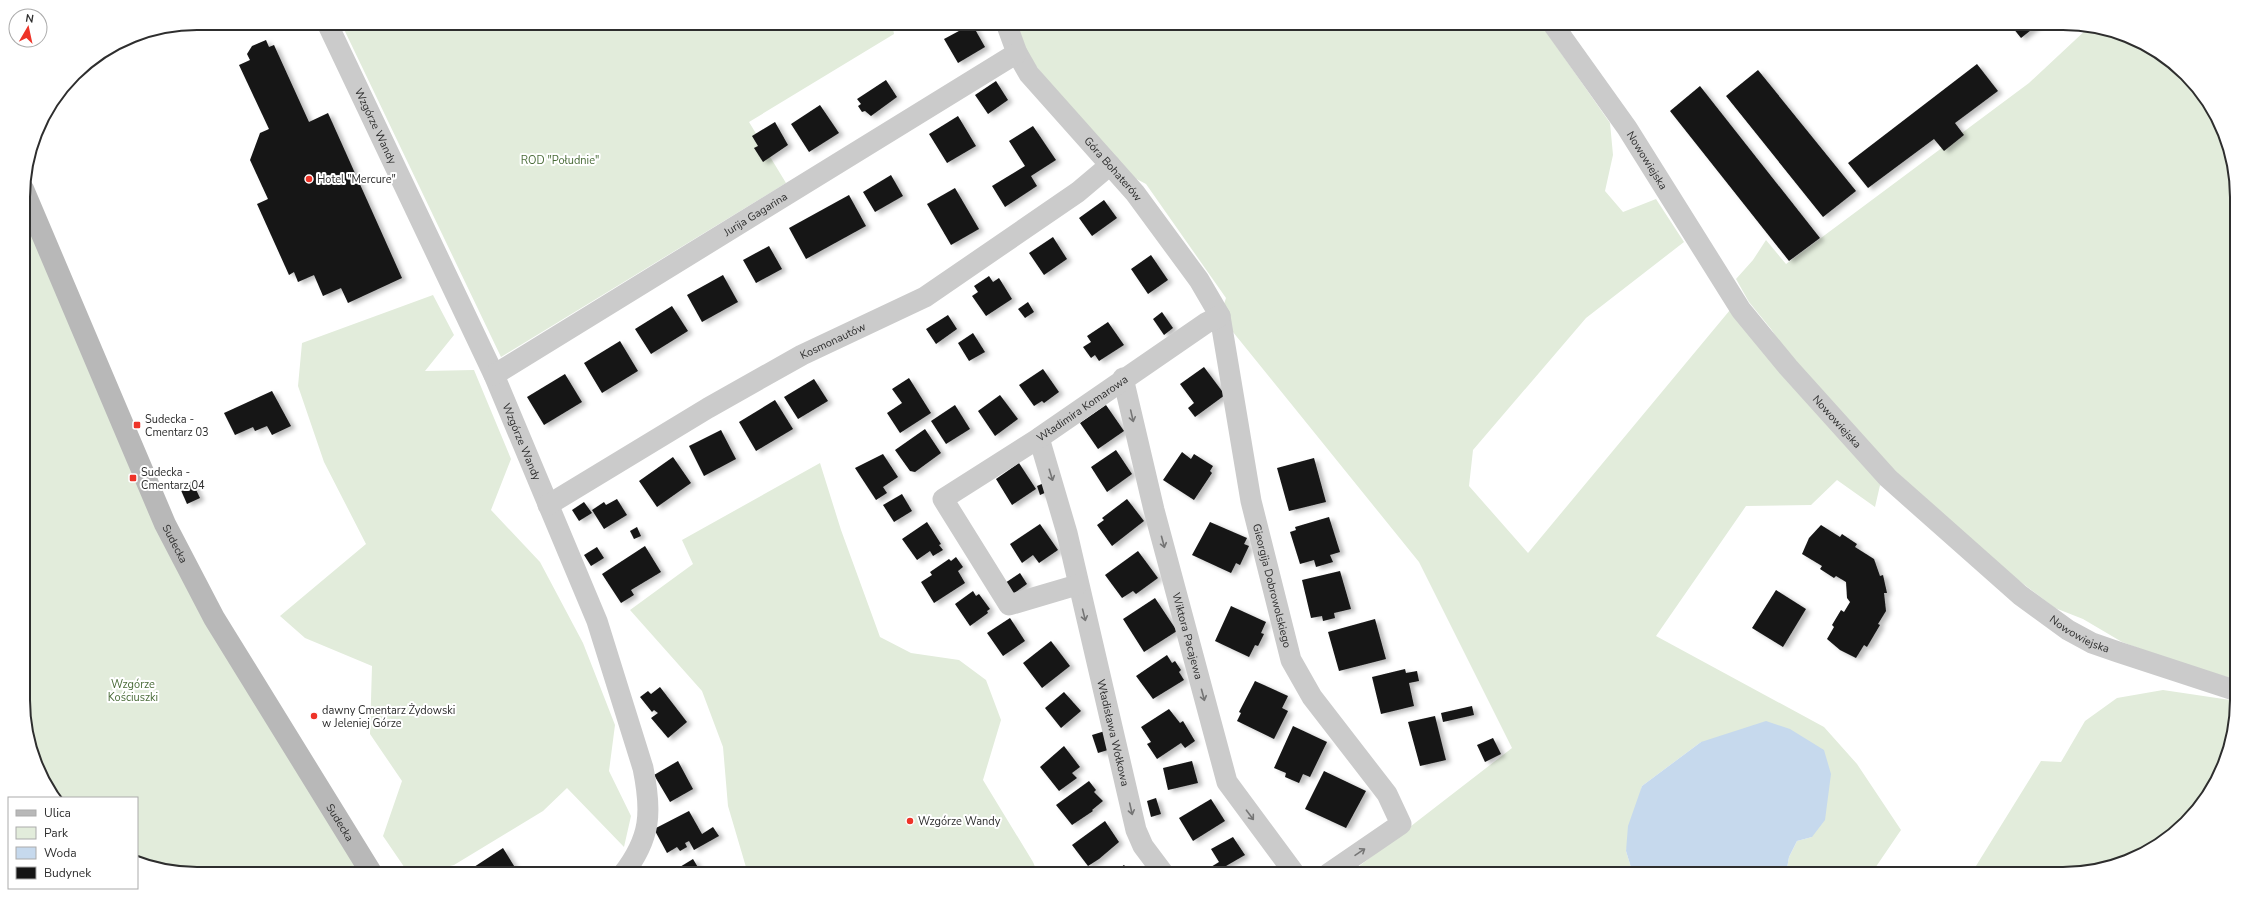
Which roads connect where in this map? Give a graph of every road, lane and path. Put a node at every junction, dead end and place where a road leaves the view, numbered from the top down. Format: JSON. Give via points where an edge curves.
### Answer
{"nodes":[{"id":1,"x":330,"y":30,"type":"edge"},
{"id":2,"x":1009,"y":30,"type":"edge"},
{"id":3,"x":1557,"y":30,"type":"edge"},
{"id":4,"x":1017,"y":53,"type":"junction"},
{"id":5,"x":1110,"y":165,"type":"junction"},
{"id":6,"x":30,"y":206,"type":"edge"},
{"id":7,"x":1220,"y":316,"type":"junction"},
{"id":8,"x":494,"y":375,"type":"junction"},
{"id":9,"x":1123,"y":378,"type":"junction"},
{"id":10,"x":1039,"y":438,"type":"junction"},
{"id":11,"x":548,"y":505,"type":"junction"},
{"id":12,"x":1077,"y":585,"type":"junction"},
{"id":13,"x":2230,"y":689,"type":"edge"},
{"id":14,"x":368,"y":867,"type":"edge"},
{"id":15,"x":628,"y":867,"type":"edge"},
{"id":16,"x":1159,"y":867,"type":"edge"},
{"id":17,"x":1290,"y":867,"type":"edge"},
{"id":18,"x":1338,"y":867,"type":"edge"}],
"edges":[{"from":1,"to":8,"type":"street","name":"Wzgórze Wandy"},
{"from":2,"to":4,"type":"street","name":"Góra Bohaterów"},
{"from":3,"to":13,"type":"street","name":"Nowowiejska","via":[[1627,128],[1741,310],[1788,367],[1888,478],[2020,595],[2068,630],[2111,650]]},
{"from":4,"to":5,"type":"street","name":"Góra Bohaterów","via":[[1028,74]]},
{"from":4,"to":8,"type":"street","name":"Jurija Gagarina"},
{"from":5,"to":7,"type":"street","name":"Góra Bohaterów","via":[[1135,193],[1199,280]]},
{"from":5,"to":11,"type":"street","name":"Kosmonautów","via":[[1078,192],[925,297],[802,355],[708,408]]},
{"from":6,"to":14,"type":"street","name":"Sudecka","via":[[165,524],[214,618]]},
{"from":7,"to":9,"type":"street","name":"Władimira Komarowa"},
{"from":18,"to":7,"type":"street","name":"Gieorgija Dobrowolskiego","one_way":true,"via":[[1401,824],[1387,794],[1312,697],[1291,660],[1251,501]]},
{"from":8,"to":11,"type":"street","name":"Wzgórze Wandy"},
{"from":9,"to":10,"type":"street","name":"Władimira Komarowa"},
{"from":9,"to":17,"type":"street","name":"Wiktora Pacajewa","one_way":true,"via":[[1154,510],[1227,782]]},
{"from":10,"to":12,"type":"street","name":"Władisława Wołkowa","one_way":true,"via":[[1059,504]]},
{"from":10,"to":12,"type":"street","name":"Władimira Komarowa","via":[[943,499],[1010,605]]},
{"from":11,"to":15,"type":"street","name":"Wzgórze Wandy","via":[[597,621],[643,768],[647,796],[646,836],[637,856]]},
{"from":12,"to":16,"type":"street","name":"Władisława Wołkowa","one_way":true,"via":[[1136,830],[1143,846]]}]}
